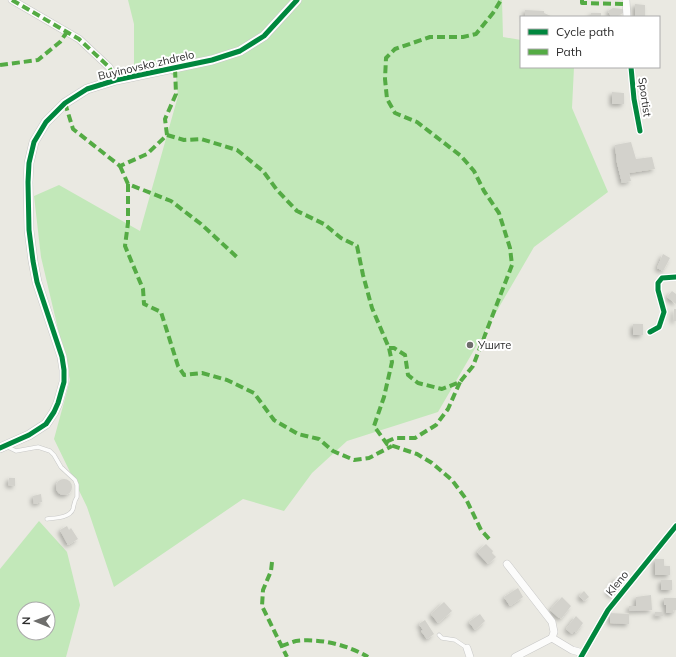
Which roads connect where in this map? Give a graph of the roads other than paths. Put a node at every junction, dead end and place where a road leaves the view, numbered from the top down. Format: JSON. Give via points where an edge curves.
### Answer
{"nodes":[{"id":1,"x":12,"y":0,"type":"edge"},
{"id":2,"x":297,"y":0,"type":"edge"},
{"id":3,"x":626,"y":0,"type":"edge"},
{"id":4,"x":627,"y":16,"type":"edge"},
{"id":5,"x":631,"y":68,"type":"edge"},
{"id":6,"x":116,"y":80,"type":"junction"},
{"id":7,"x":640,"y":131,"type":"dead end"},
{"id":8,"x":676,"y":277,"type":"edge"},
{"id":9,"x":650,"y":332,"type":"dead end"},
{"id":10,"x":3,"y":447,"type":"edge"},
{"id":11,"x":47,"y":519,"type":"dead end"},
{"id":12,"x":676,"y":526,"type":"edge"},
{"id":13,"x":507,"y":564,"type":"dead end"},
{"id":14,"x":439,"y":634,"type":"dead end"},
{"id":15,"x":552,"y":638,"type":"junction"},
{"id":16,"x":467,"y":648,"type":"joint"},
{"id":17,"x":582,"y":655,"type":"edge"},
{"id":18,"x":470,"y":657,"type":"edge"},
{"id":19,"x":515,"y":657,"type":"edge"}],
"edges":[{"from":1,"to":6,"type":"street","via":[[79,40],[109,67]]},
{"from":2,"to":6,"type":"street","name":"Buyinovsko zhdrelo","via":[[264,36],[240,51],[212,60]]},
{"from":3,"to":4,"type":"street"},
{"from":5,"to":7,"type":"street","name":"Sportist"},
{"from":6,"to":10,"type":"street","name":"Buyinovsko zhdrelo","via":[[87,89],[64,103],[46,122],[34,142],[28,182],[32,261],[62,357],[64,382],[56,407],[46,424]]},
{"from":8,"to":9,"type":"street","via":[[660,280],[658,286],[664,312],[660,327]]},
{"from":10,"to":11,"type":"lane","via":[[16,451],[38,447],[50,451],[75,480],[77,497],[72,512],[58,518]]},
{"from":12,"to":17,"type":"street","name":"Kleno","via":[[608,610]]},
{"from":13,"to":15,"type":"street","via":[[552,622]]},
{"from":14,"to":16,"type":"lane","via":[[442,638],[456,640]]},
{"from":15,"to":17,"type":"street"},
{"from":15,"to":19,"type":"street"},
{"from":16,"to":18,"type":"street"}]}
